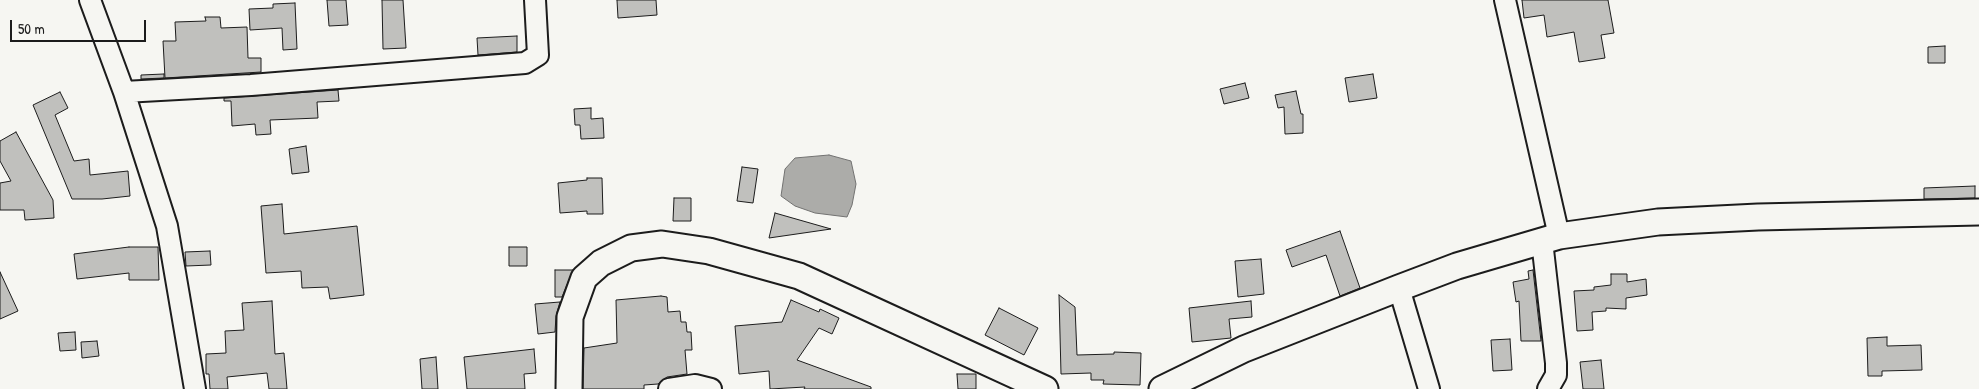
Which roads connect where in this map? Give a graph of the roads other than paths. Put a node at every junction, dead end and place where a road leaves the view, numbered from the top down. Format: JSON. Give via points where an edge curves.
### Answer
{"nodes":[{"id":1,"x":90,"y":0,"type":"edge"},
{"id":2,"x":535,"y":0,"type":"edge"},
{"id":3,"x":1505,"y":0,"type":"edge"},
{"id":4,"x":124,"y":92,"type":"junction"},
{"id":5,"x":1979,"y":212,"type":"edge"},
{"id":6,"x":1550,"y":239,"type":"junction"},
{"id":7,"x":1399,"y":288,"type":"junction"},
{"id":8,"x":195,"y":389,"type":"edge"},
{"id":9,"x":568,"y":389,"type":"edge"},
{"id":10,"x":669,"y":389,"type":"edge"},
{"id":11,"x":711,"y":389,"type":"edge"},
{"id":12,"x":1045,"y":389,"type":"edge"},
{"id":13,"x":1162,"y":389,"type":"edge"},
{"id":14,"x":1429,"y":389,"type":"edge"},
{"id":15,"x":1548,"y":389,"type":"edge"}],
"edges":[{"from":1,"to":4,"type":"street"},
{"from":2,"to":4,"type":"street","via":[[538,55],[525,63]]},
{"from":3,"to":6,"type":"street"},
{"from":4,"to":8,"type":"street","via":[[167,226]]},
{"from":5,"to":6,"type":"main road","via":[[1758,216],[1658,222]]},
{"from":6,"to":7,"type":"main road","via":[[1457,266]]},
{"from":6,"to":15,"type":"street","via":[[1556,376]]},
{"from":7,"to":13,"type":"main road","via":[[1244,349]]},
{"from":7,"to":14,"type":"street"},
{"from":9,"to":12,"type":"main road","via":[[570,318],[584,278],[601,263],[631,248],[662,244],[709,251],[799,276]]},
{"from":10,"to":11,"type":"street","via":[[695,385]]}]}
